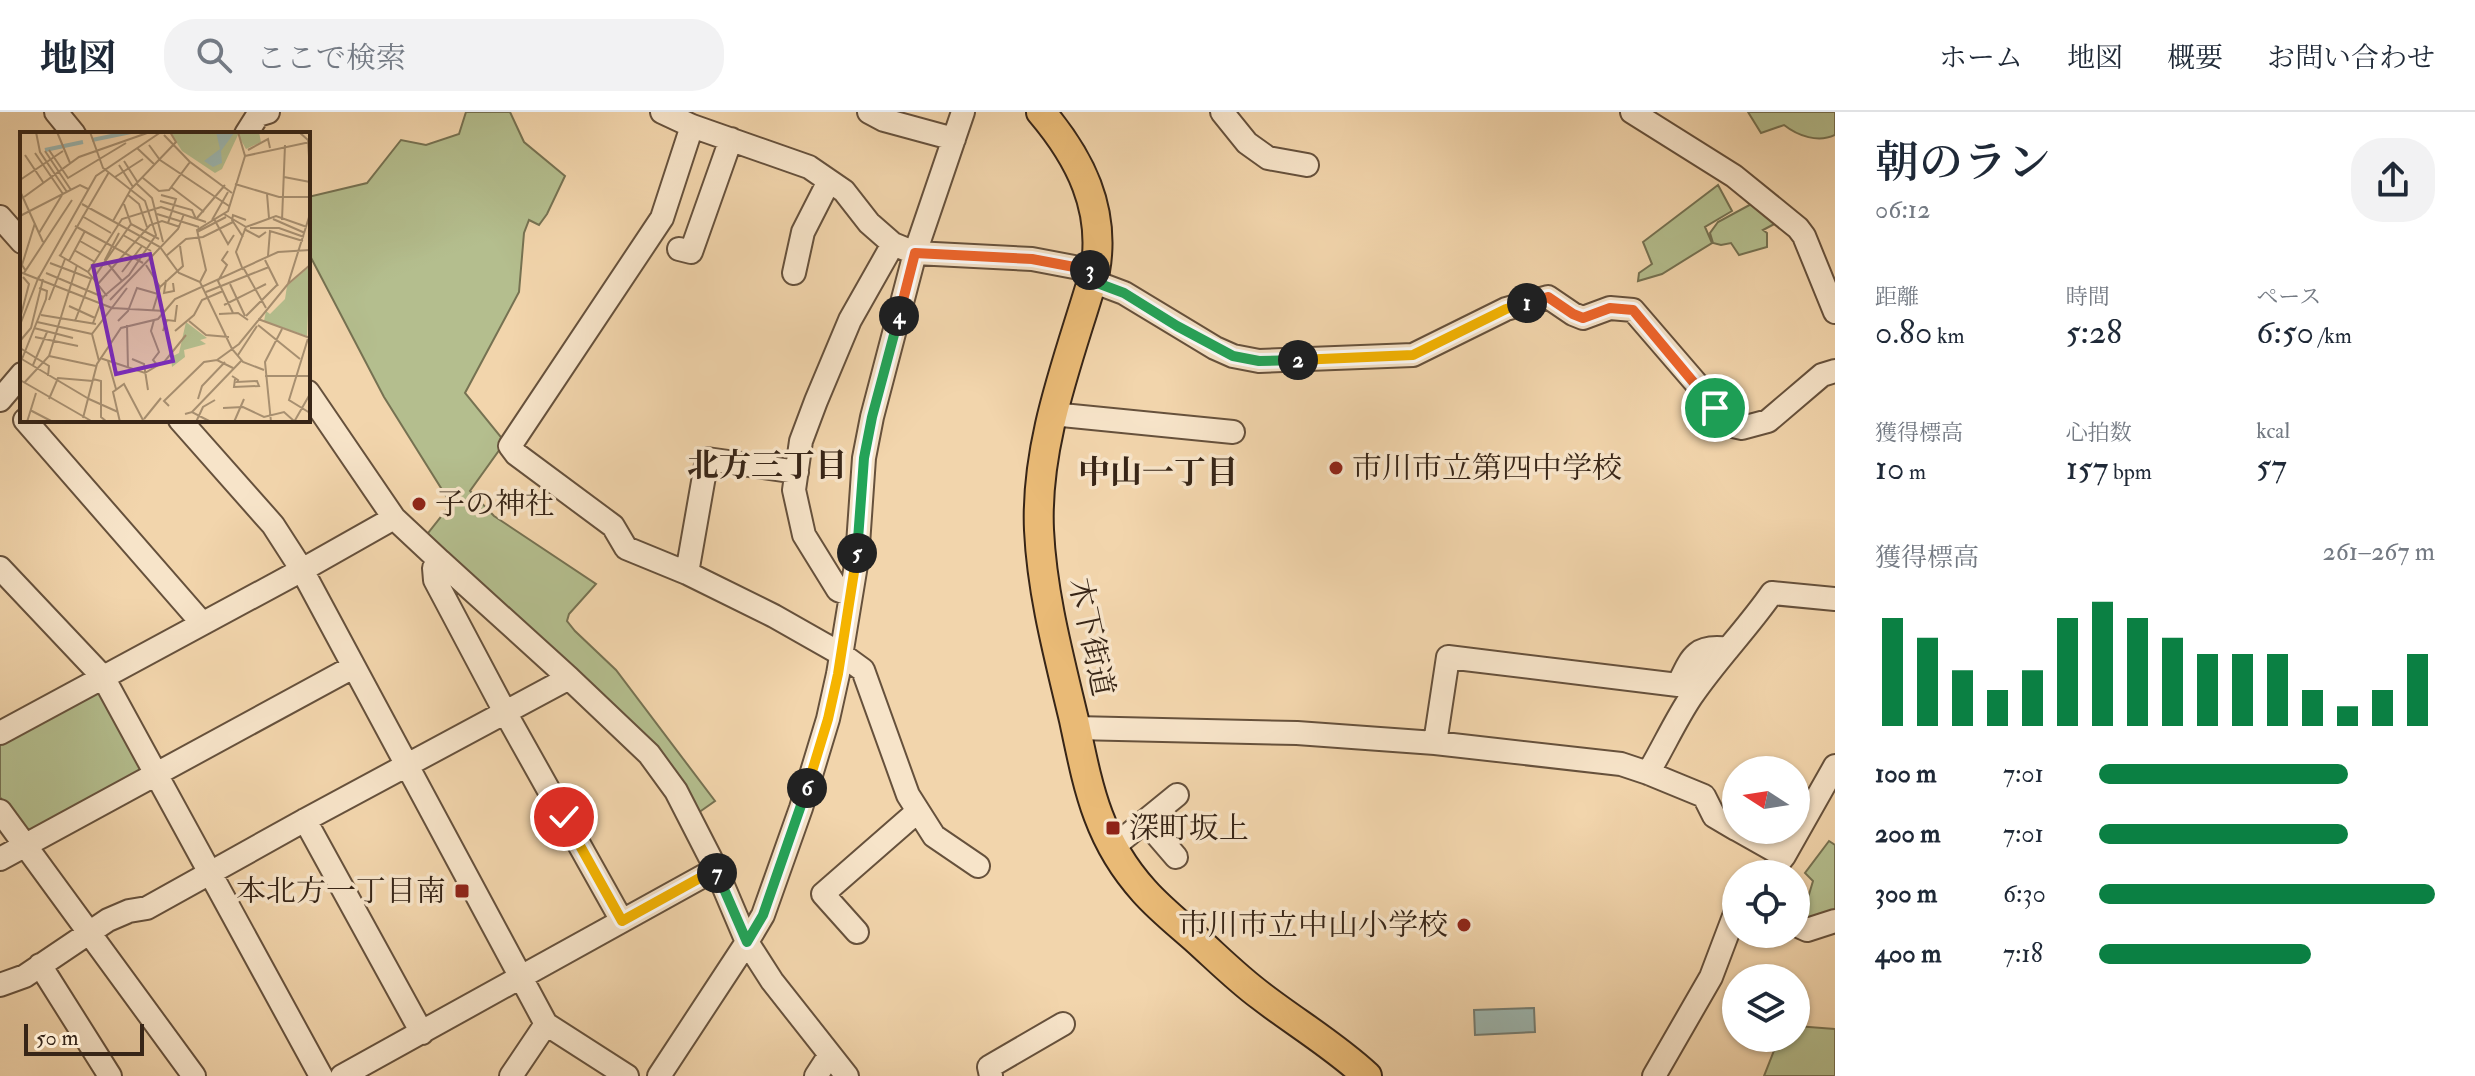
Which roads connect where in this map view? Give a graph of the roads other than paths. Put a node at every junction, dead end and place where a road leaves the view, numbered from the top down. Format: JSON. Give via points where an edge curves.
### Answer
{"nodes":[{"id":1,"x":56,"y":112,"type":"edge"},
{"id":2,"x":662,"y":112,"type":"edge"},
{"id":3,"x":869,"y":112,"type":"edge"},
{"id":4,"x":963,"y":112,"type":"edge"},
{"id":5,"x":1041,"y":112,"type":"edge"},
{"id":6,"x":1222,"y":112,"type":"edge"},
{"id":7,"x":1632,"y":112,"type":"edge"},
{"id":8,"x":692,"y":126,"type":"junction"},
{"id":9,"x":72,"y":132,"type":"edge"},
{"id":10,"x":731,"y":139,"type":"junction"},
{"id":11,"x":954,"y":139,"type":"junction"},
{"id":12,"x":1307,"y":165,"type":"dead end"},
{"id":13,"x":829,"y":181,"type":"junction"},
{"id":14,"x":0,"y":217,"type":"edge"},
{"id":15,"x":20,"y":240,"type":"edge"},
{"id":16,"x":893,"y":244,"type":"junction"},
{"id":17,"x":679,"y":249,"type":"dead end"},
{"id":18,"x":915,"y":253,"type":"junction"},
{"id":19,"x":794,"y":273,"type":"dead end"},
{"id":20,"x":1094,"y":276,"type":"junction"},
{"id":21,"x":1835,"y":312,"type":"edge"},
{"id":22,"x":1835,"y":371,"type":"edge"},
{"id":23,"x":20,"y":376,"type":"edge"},
{"id":24,"x":310,"y":395,"type":"edge"},
{"id":25,"x":1,"y":396,"type":"edge"},
{"id":26,"x":1052,"y":414,"type":"junction"},
{"id":27,"x":20,"y":415,"type":"edge"},
{"id":28,"x":26,"y":422,"type":"edge"},
{"id":29,"x":182,"y":422,"type":"edge"},
{"id":30,"x":1233,"y":432,"type":"dead end"},
{"id":31,"x":797,"y":472,"type":"junction"},
{"id":32,"x":394,"y":518,"type":"junction"},
{"id":33,"x":440,"y":561,"type":"junction"},
{"id":34,"x":0,"y":569,"type":"edge"},
{"id":35,"x":302,"y":570,"type":"junction"},
{"id":36,"x":687,"y":573,"type":"junction"},
{"id":37,"x":851,"y":595,"type":"junction"},
{"id":38,"x":1835,"y":599,"type":"edge"},
{"id":39,"x":202,"y":623,"type":"junction"},
{"id":40,"x":1728,"y":649,"type":"junction"},
{"id":41,"x":841,"y":654,"type":"junction"},
{"id":42,"x":353,"y":667,"type":"junction"},
{"id":43,"x":103,"y":677,"type":"junction"},
{"id":44,"x":569,"y":678,"type":"junction"},
{"id":45,"x":506,"y":712,"type":"junction"},
{"id":46,"x":1075,"y":728,"type":"junction"},
{"id":47,"x":0,"y":733,"type":"edge"},
{"id":48,"x":1435,"y":743,"type":"junction"},
{"id":49,"x":406,"y":766,"type":"junction"},
{"id":50,"x":1835,"y":766,"type":"edge"},
{"id":51,"x":1648,"y":773,"type":"junction"},
{"id":52,"x":156,"y":774,"type":"junction"},
{"id":53,"x":1177,"y":795,"type":"dead end"},
{"id":54,"x":0,"y":811,"type":"edge"},
{"id":55,"x":918,"y":811,"type":"junction"},
{"id":56,"x":305,"y":820,"type":"junction"},
{"id":57,"x":1145,"y":821,"type":"junction"},
{"id":58,"x":1722,"y":821,"type":"edge"},
{"id":59,"x":1754,"y":844,"type":"edge"},
{"id":60,"x":25,"y":846,"type":"junction"},
{"id":61,"x":1112,"y":848,"type":"junction"},
{"id":62,"x":1176,"y":857,"type":"dead end"},
{"id":63,"x":0,"y":859,"type":"edge"},
{"id":64,"x":1771,"y":860,"type":"edge"},
{"id":65,"x":1780,"y":860,"type":"edge"},
{"id":66,"x":978,"y":866,"type":"dead end"},
{"id":67,"x":716,"y":869,"type":"junction"},
{"id":68,"x":208,"y":873,"type":"junction"},
{"id":69,"x":622,"y":921,"type":"junction"},
{"id":70,"x":1835,"y":921,"type":"edge"},
{"id":71,"x":1810,"y":929,"type":"edge"},
{"id":72,"x":857,"y":932,"type":"dead end"},
{"id":73,"x":88,"y":934,"type":"junction"},
{"id":74,"x":747,"y":942,"type":"junction"},
{"id":75,"x":1722,"y":948,"type":"edge"},
{"id":76,"x":40,"y":965,"type":"junction"},
{"id":77,"x":520,"y":976,"type":"junction"},
{"id":78,"x":0,"y":985,"type":"edge"},
{"id":79,"x":546,"y":1024,"type":"junction"},
{"id":80,"x":1063,"y":1024,"type":"dead end"},
{"id":81,"x":422,"y":1033,"type":"junction"},
{"id":82,"x":829,"y":1056,"type":"junction"},
{"id":83,"x":110,"y":1076,"type":"edge"},
{"id":84,"x":194,"y":1076,"type":"edge"},
{"id":85,"x":321,"y":1076,"type":"edge"},
{"id":86,"x":342,"y":1076,"type":"edge"},
{"id":87,"x":511,"y":1076,"type":"edge"},
{"id":88,"x":627,"y":1076,"type":"edge"},
{"id":89,"x":659,"y":1076,"type":"edge"},
{"id":90,"x":816,"y":1076,"type":"edge"},
{"id":91,"x":847,"y":1076,"type":"edge"},
{"id":92,"x":991,"y":1076,"type":"edge"},
{"id":93,"x":1367,"y":1076,"type":"edge"},
{"id":94,"x":1654,"y":1076,"type":"edge"}],
"edges":[{"from":1,"to":9,"type":"street"},
{"from":2,"to":8,"type":"street"},
{"from":3,"to":11,"type":"street"},
{"from":4,"to":11,"type":"street"},
{"from":5,"to":20,"type":"main road","name":"木下街道","via":[[1068,146],[1094,204],[1099,251]]},
{"from":6,"to":12,"type":"street","via":[[1247,143],[1268,158]]},
{"from":7,"to":21,"type":"street","via":[[1734,176],[1798,228]]},
{"from":8,"to":10,"type":"street"},
{"from":8,"to":36,"type":"street","via":[[662,218],[510,446],[613,526],[626,548]]},
{"from":10,"to":13,"type":"street","via":[[809,167]]},
{"from":10,"to":17,"type":"street","via":[[691,252]]},
{"from":11,"to":18,"type":"street"},
{"from":13,"to":16,"type":"street"},
{"from":13,"to":19,"type":"street","via":[[803,232]]},
{"from":14,"to":15,"type":"street"},
{"from":16,"to":18,"type":"street"},
{"from":16,"to":31,"type":"street","via":[[850,320],[801,441]]},
{"from":18,"to":20,"type":"street","via":[[1032,259]]},
{"from":18,"to":37,"type":"street","via":[[864,458]]},
{"from":20,"to":22,"type":"street","via":[[1215,348],[1259,361],[1413,355],[1506,309],[1548,297],[1583,318],[1610,308],[1633,310],[1715,408],[1742,428],[1768,421],[1822,375]]},
{"from":20,"to":26,"type":"main road","name":"木下街道"},
{"from":23,"to":25,"type":"street"},
{"from":24,"to":32,"type":"street"},
{"from":25,"to":27,"type":"street"},
{"from":26,"to":30,"type":"street"},
{"from":26,"to":46,"type":"main road","name":"木下街道","via":[[1039,528],[1045,591]]},
{"from":28,"to":39,"type":"street"},
{"from":29,"to":35,"type":"street","via":[[273,525]]},
{"from":31,"to":36,"type":"street","via":[[707,459]]},
{"from":31,"to":37,"type":"street","via":[[794,490],[804,535],[838,590]]},
{"from":32,"to":33,"type":"street"},
{"from":32,"to":35,"type":"street"},
{"from":33,"to":44,"type":"street"},
{"from":33,"to":45,"type":"street","via":[[434,568],[435,580]]},
{"from":34,"to":43,"type":"street"},
{"from":35,"to":39,"type":"street"},
{"from":35,"to":42,"type":"street"},
{"from":36,"to":41,"type":"street"},
{"from":37,"to":41,"type":"street"},
{"from":38,"to":40,"type":"street","via":[[1772,593]]},
{"from":39,"to":43,"type":"street"},
{"from":40,"to":48,"type":"street","via":[[1702,649],[1678,685],[1448,657]]},
{"from":40,"to":51,"type":"street","via":[[1691,697]]},
{"from":41,"to":55,"type":"street","via":[[863,670]]},
{"from":41,"to":74,"type":"street","via":[[801,808],[763,915]]},
{"from":42,"to":49,"type":"street"},
{"from":42,"to":52,"type":"street"},
{"from":43,"to":47,"type":"street"},
{"from":43,"to":52,"type":"street"},
{"from":44,"to":45,"type":"street"},
{"from":44,"to":67,"type":"street","via":[[649,754],[676,791]]},
{"from":45,"to":49,"type":"street"},
{"from":45,"to":69,"type":"street"},
{"from":46,"to":48,"type":"street","via":[[1297,733]]},
{"from":46,"to":61,"type":"main road","name":"木下街道","via":[[1094,806]]},
{"from":48,"to":51,"type":"street","via":[[1621,764]]},
{"from":49,"to":56,"type":"street"},
{"from":49,"to":77,"type":"street"},
{"from":50,"to":65,"type":"street"},
{"from":51,"to":58,"type":"street","via":[[1704,796]]},
{"from":52,"to":60,"type":"street"},
{"from":52,"to":68,"type":"street"},
{"from":53,"to":57,"type":"street"},
{"from":54,"to":60,"type":"street"},
{"from":55,"to":66,"type":"street","via":[[934,836]]},
{"from":55,"to":72,"type":"street","via":[[823,894]]},
{"from":56,"to":68,"type":"street"},
{"from":56,"to":81,"type":"street"},
{"from":57,"to":61,"type":"street"},
{"from":57,"to":62,"type":"street"},
{"from":59,"to":64,"type":"street"},
{"from":60,"to":63,"type":"street"},
{"from":60,"to":73,"type":"street"},
{"from":61,"to":93,"type":"main road","name":"木下街道","via":[[1146,893],[1247,985]]},
{"from":67,"to":69,"type":"street"},
{"from":67,"to":74,"type":"street"},
{"from":68,"to":73,"type":"street"},
{"from":68,"to":85,"type":"street"},
{"from":69,"to":77,"type":"street"},
{"from":70,"to":71,"type":"street"},
{"from":73,"to":76,"type":"street"},
{"from":73,"to":84,"type":"street"},
{"from":74,"to":82,"type":"street"},
{"from":74,"to":89,"type":"street"},
{"from":75,"to":94,"type":"street"},
{"from":76,"to":78,"type":"street"},
{"from":76,"to":83,"type":"street"},
{"from":77,"to":79,"type":"street"},
{"from":77,"to":81,"type":"street"},
{"from":79,"to":87,"type":"street"},
{"from":79,"to":88,"type":"street"},
{"from":80,"to":92,"type":"street","via":[[989,1067]]},
{"from":81,"to":86,"type":"street"},
{"from":82,"to":90,"type":"street"},
{"from":82,"to":91,"type":"street"}]}
